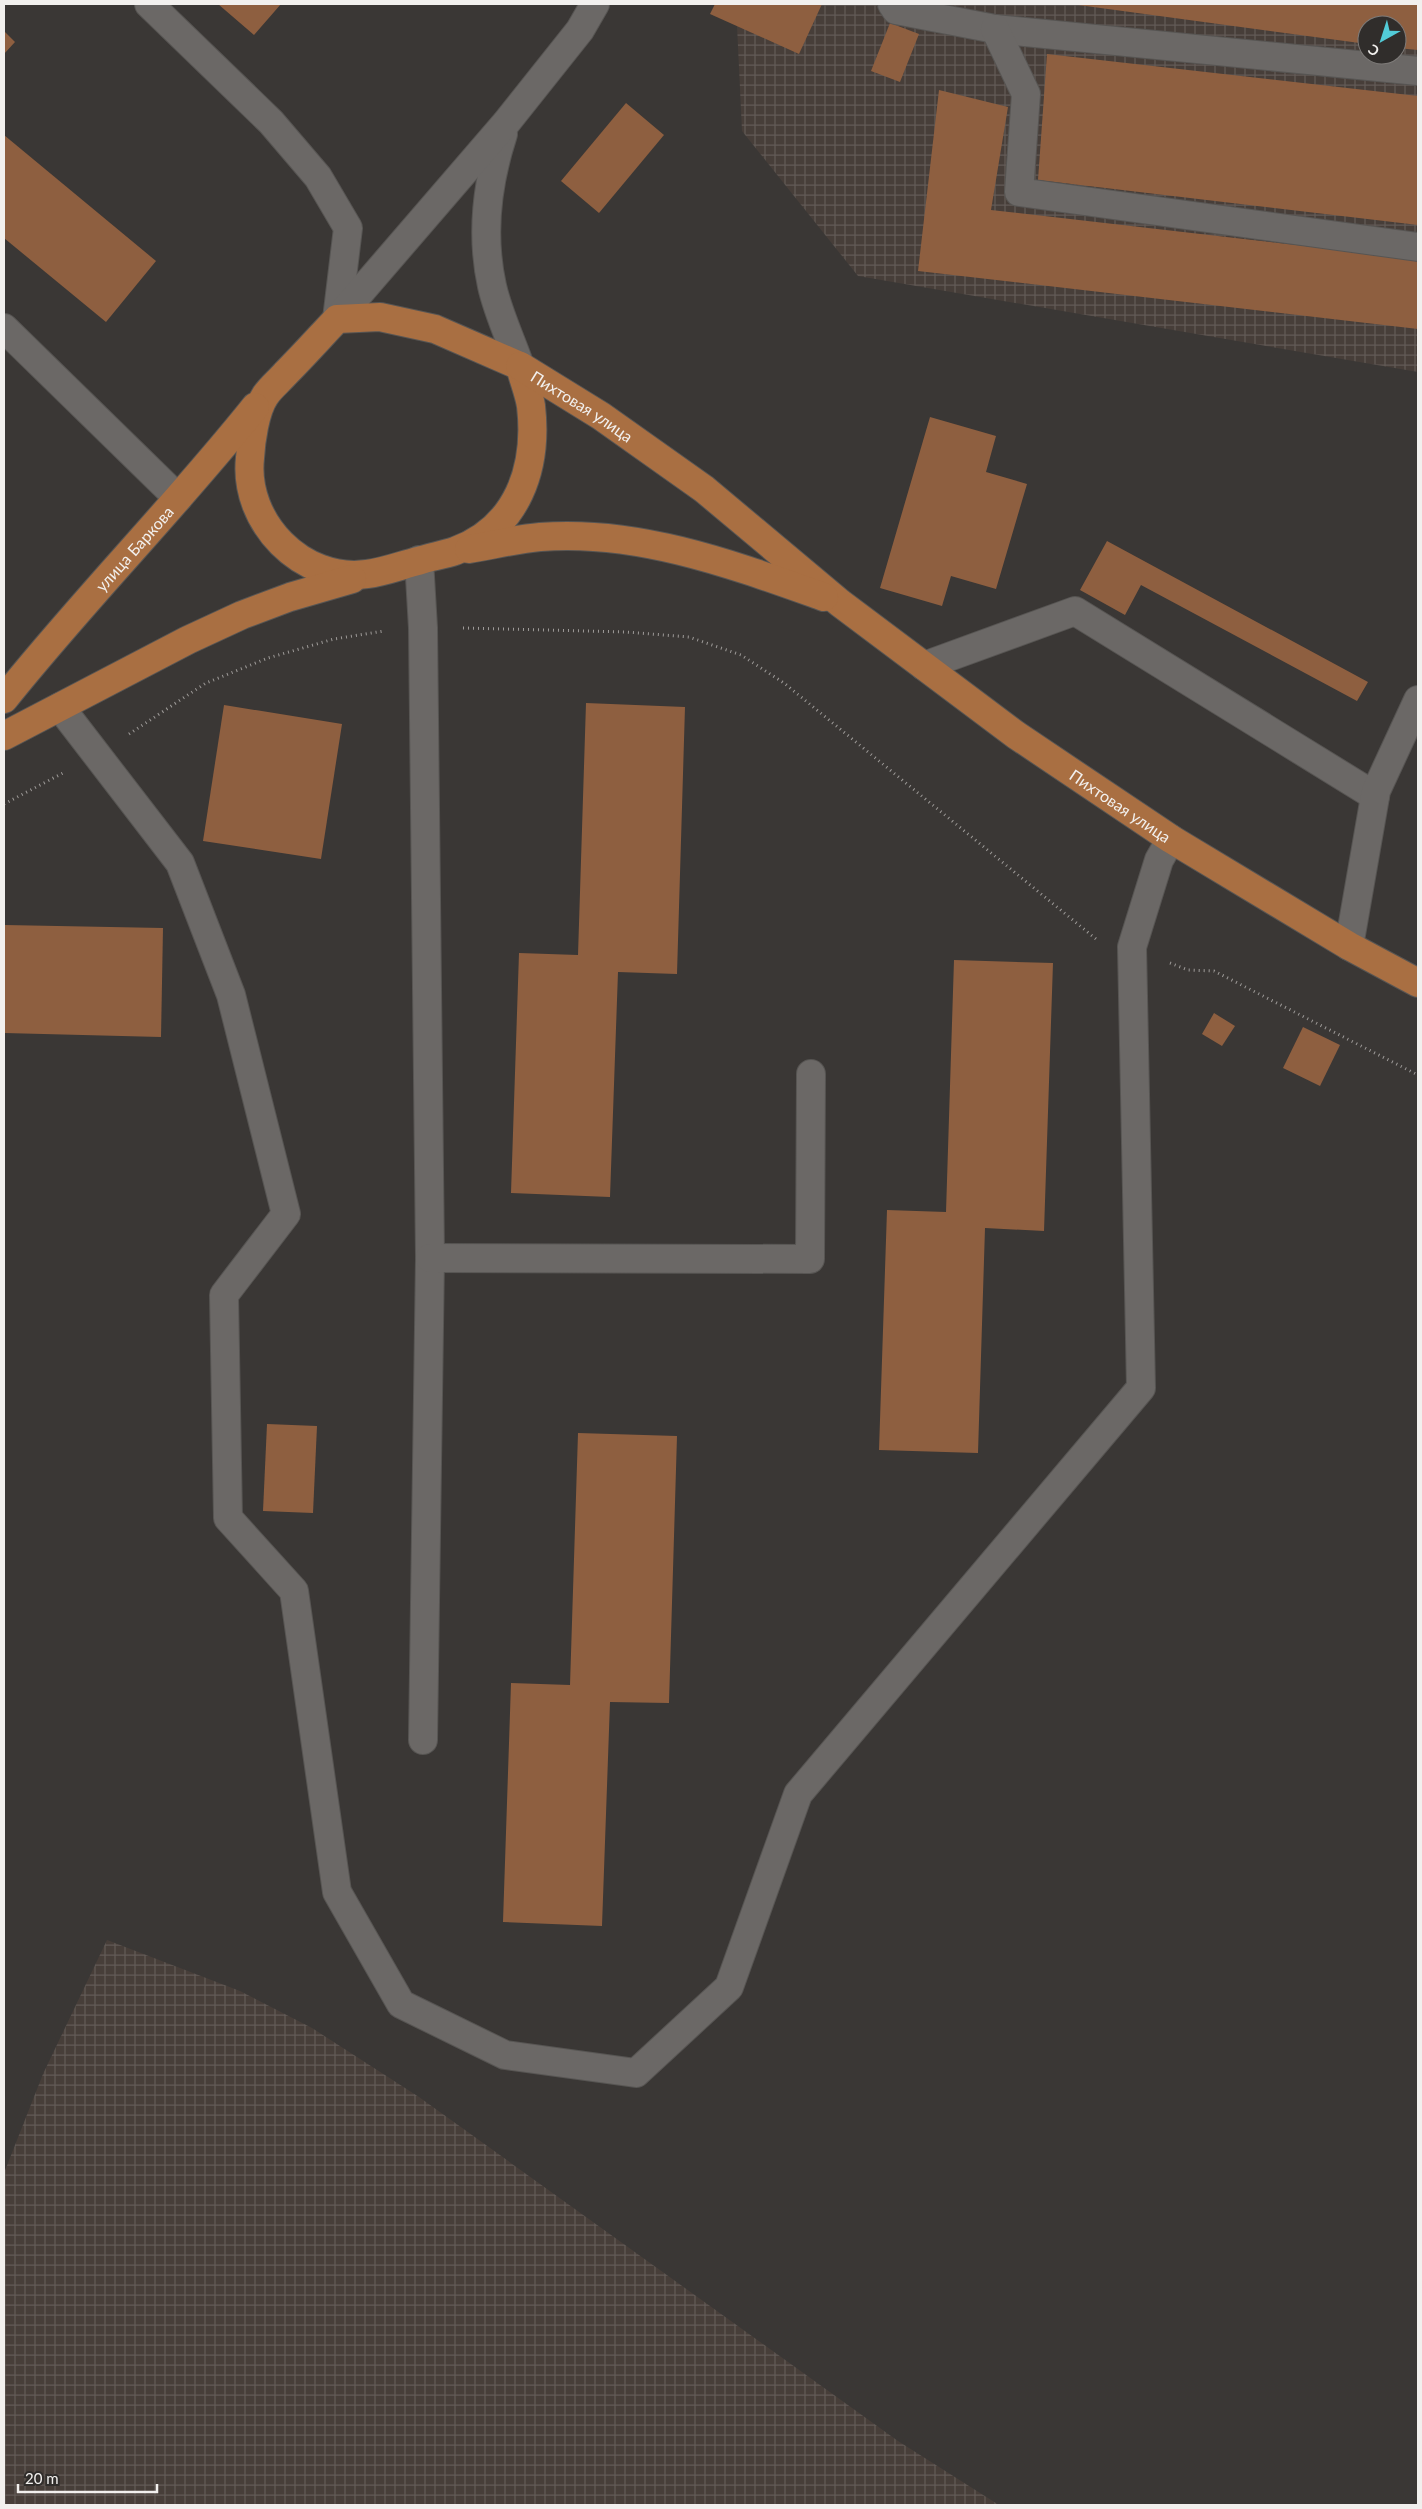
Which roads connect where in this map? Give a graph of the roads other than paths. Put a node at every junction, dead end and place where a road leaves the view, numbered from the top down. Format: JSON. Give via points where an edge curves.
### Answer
{"nodes":[{"id":1,"x":149,"y":4,"type":"edge"},
{"id":2,"x":595,"y":4,"type":"edge"},
{"id":3,"x":892,"y":4,"type":"edge"},
{"id":4,"x":995,"y":29,"type":"junction"},
{"id":5,"x":1418,"y":71,"type":"edge"},
{"id":6,"x":506,"y":123,"type":"junction"},
{"id":7,"x":1418,"y":247,"type":"edge"},
{"id":8,"x":337,"y":319,"type":"junction"},
{"id":9,"x":4,"y":328,"type":"edge"},
{"id":10,"x":520,"y":366,"type":"junction"},
{"id":11,"x":264,"y":397,"type":"junction"},
{"id":12,"x":178,"y":498,"type":"junction"},
{"id":13,"x":456,"y":551,"type":"junction"},
{"id":14,"x":419,"y":560,"type":"junction"},
{"id":15,"x":366,"y":575,"type":"junction"},
{"id":16,"x":840,"y":603,"type":"junction"},
{"id":17,"x":924,"y":666,"type":"junction"},
{"id":18,"x":4,"y":700,"type":"edge"},
{"id":19,"x":1418,"y":700,"type":"edge"},
{"id":20,"x":60,"y":708,"type":"junction"},
{"id":21,"x":4,"y":736,"type":"edge"},
{"id":22,"x":1375,"y":796,"type":"junction"},
{"id":23,"x":1171,"y":839,"type":"junction"},
{"id":24,"x":1349,"y":946,"type":"junction"},
{"id":25,"x":1418,"y":983,"type":"edge"},
{"id":26,"x":811,"y":1074,"type":"dead end"},
{"id":27,"x":430,"y":1258,"type":"junction"},
{"id":28,"x":424,"y":1740,"type":"dead end"}],
"edges":[{"from":1,"to":8,"type":"street","via":[[271,122],[318,177],[348,228]]},
{"from":2,"to":6,"type":"street","name":"Пихтовая улица","via":[[580,30]]},
{"from":3,"to":4,"type":"street","via":[[896,10]]},
{"from":4,"to":5,"type":"street"},
{"from":4,"to":7,"type":"street","via":[[1026,94],[1019,192]]},
{"from":6,"to":8,"type":"street","name":"Пихтовая улица"},
{"from":6,"to":10,"type":"street","name":"Пихтовая улица","via":[[493,165],[488,201],[488,260],[492,288]]},
{"from":8,"to":10,"type":"main road","via":[[380,317],[435,329]]},
{"from":8,"to":11,"type":"main road","name":"улица Баркова"},
{"from":9,"to":12,"type":"street"},
{"from":10,"to":13,"type":"main road","via":[[531,404],[533,435],[528,475],[505,517],[490,531]]},
{"from":10,"to":16,"type":"main road","name":"Пихтовая улица","via":[[601,416],[704,489]]},
{"from":11,"to":12,"type":"main road","name":"улица Баркова"},
{"from":11,"to":15,"type":"main road","via":[[252,437],[248,470],[251,495],[261,517],[280,544],[304,563],[328,572]]},
{"from":12,"to":18,"type":"main road","name":"улица Баркова","via":[[50,641]]},
{"from":13,"to":14,"type":"main road"},
{"from":13,"to":16,"type":"main road","name":"Пихтовая улица","via":[[541,537],[601,538],[681,551],[748,570]]},
{"from":14,"to":15,"type":"main road"},
{"from":14,"to":27,"type":"street","via":[[423,628]]},
{"from":15,"to":20,"type":"main road","via":[[242,615]]},
{"from":16,"to":17,"type":"main road","name":"Пихтовая улица"},
{"from":17,"to":22,"type":"street","via":[[1075,611]]},
{"from":17,"to":23,"type":"main road","name":"Пихтовая улица","via":[[1016,735]]},
{"from":19,"to":22,"type":"street"},
{"from":20,"to":21,"type":"main road"},
{"from":20,"to":23,"type":"street","via":[[180,863],[231,995],[286,1214],[224,1295],[228,1518],[294,1592],[337,1892],[401,2004],[505,2055],[636,2073],[729,1987],[798,1794],[1141,1388],[1132,948],[1160,860]]},
{"from":22,"to":24,"type":"street"},
{"from":23,"to":24,"type":"main road","name":"Пихтовая улица"},
{"from":24,"to":25,"type":"main road","name":"Пихтовая улица"},
{"from":26,"to":27,"type":"street","via":[[810,1259]]},
{"from":27,"to":28,"type":"street"}]}
